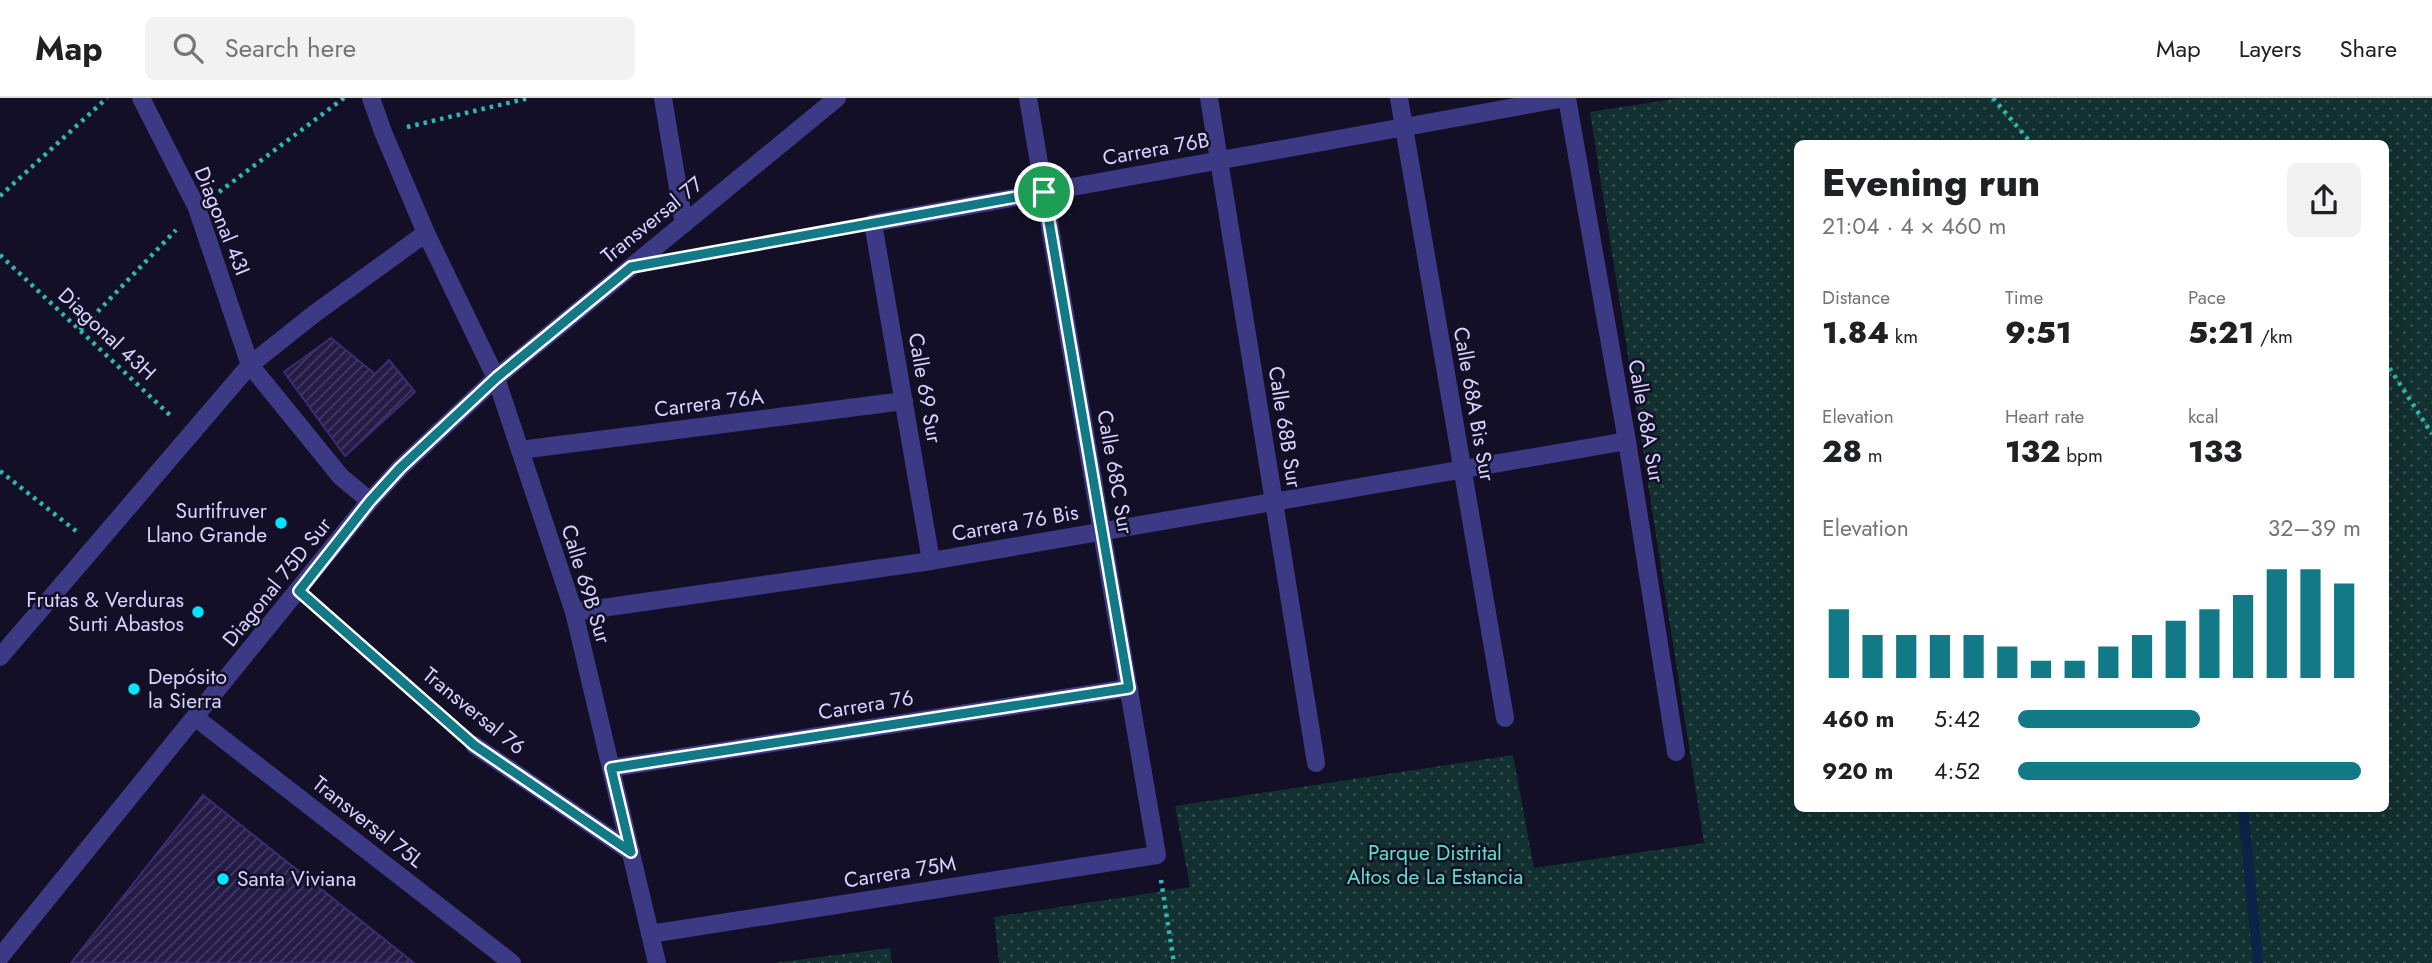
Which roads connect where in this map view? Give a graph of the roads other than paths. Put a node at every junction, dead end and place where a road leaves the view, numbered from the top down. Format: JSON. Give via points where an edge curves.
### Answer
{"nodes":[{"id":1,"x":141,"y":98,"type":"edge"},
{"id":2,"x":371,"y":98,"type":"edge"},
{"id":3,"x":663,"y":98,"type":"edge"},
{"id":4,"x":837,"y":98,"type":"edge"},
{"id":5,"x":1028,"y":98,"type":"edge"},
{"id":6,"x":1209,"y":98,"type":"edge"},
{"id":7,"x":1399,"y":98,"type":"edge"},
{"id":8,"x":1566,"y":98,"type":"edge"},
{"id":9,"x":1404,"y":127,"type":"junction"},
{"id":10,"x":1219,"y":161,"type":"junction"},
{"id":11,"x":1044,"y":192,"type":"junction"},
{"id":12,"x":873,"y":223,"type":"joint"},
{"id":13,"x":684,"y":224,"type":"junction"},
{"id":14,"x":426,"y":233,"type":"junction"},
{"id":15,"x":250,"y":365,"type":"junction"},
{"id":16,"x":496,"y":378,"type":"junction"},
{"id":17,"x":904,"y":401,"type":"junction"},
{"id":18,"x":1627,"y":442,"type":"junction"},
{"id":19,"x":520,"y":450,"type":"junction"},
{"id":20,"x":1462,"y":470,"type":"junction"},
{"id":21,"x":370,"y":501,"type":"junction"},
{"id":22,"x":1274,"y":502,"type":"junction"},
{"id":23,"x":1102,"y":530,"type":"junction"},
{"id":24,"x":931,"y":561,"type":"junction"},
{"id":25,"x":574,"y":612,"type":"junction"},
{"id":26,"x":0,"y":657,"type":"edge"},
{"id":27,"x":1129,"y":688,"type":"junction"},
{"id":28,"x":196,"y":718,"type":"junction"},
{"id":29,"x":1505,"y":718,"type":"dead end"},
{"id":30,"x":474,"y":745,"type":"road end"},
{"id":31,"x":1676,"y":752,"type":"dead end"},
{"id":32,"x":1316,"y":763,"type":"dead end"},
{"id":33,"x":611,"y":768,"type":"junction"},
{"id":34,"x":631,"y":852,"type":"junction"},
{"id":35,"x":1157,"y":855,"type":"joint"},
{"id":36,"x":650,"y":934,"type":"junction"},
{"id":37,"x":0,"y":957,"type":"edge"},
{"id":38,"x":512,"y":963,"type":"edge"},
{"id":39,"x":657,"y":963,"type":"edge"}],
"edges":[{"from":1,"to":15,"type":"street","name":"Diagonal 43I","via":[[197,208]]},
{"from":2,"to":14,"type":"street","name":"Calle 69B Sur"},
{"from":3,"to":13,"type":"street"},
{"from":4,"to":13,"type":"street","name":"Transversal 77"},
{"from":5,"to":11,"type":"street","name":"Calle 68C Sur"},
{"from":6,"to":10,"type":"street","name":"Calle 68B Sur"},
{"from":7,"to":9,"type":"street","name":"Calle 68A Bis Sur"},
{"from":8,"to":9,"type":"street","name":"Carrera 76B"},
{"from":8,"to":18,"type":"street","name":"Calle 68A Sur"},
{"from":9,"to":10,"type":"street","name":"Carrera 76B"},
{"from":9,"to":20,"type":"street","name":"Calle 68A Bis Sur"},
{"from":10,"to":11,"type":"street","name":"Carrera 76B"},
{"from":10,"to":22,"type":"street","name":"Calle 68B Sur"},
{"from":11,"to":12,"type":"street","name":"Carrera 76B"},
{"from":11,"to":23,"type":"street","name":"Calle 68C Sur"},
{"from":12,"to":17,"type":"street","name":"Calle 69 Sur"},
{"from":13,"to":16,"type":"street","name":"Transversal 77"},
{"from":14,"to":15,"type":"street"},
{"from":14,"to":16,"type":"street","name":"Calle 69B Sur"},
{"from":15,"to":21,"type":"street","via":[[341,477]]},
{"from":15,"to":26,"type":"street"},
{"from":16,"to":19,"type":"street","name":"Calle 69B Sur"},
{"from":16,"to":21,"type":"street","name":"Diagonal 75D Sur"},
{"from":17,"to":19,"type":"street","name":"Carrera 76A"},
{"from":17,"to":24,"type":"street","name":"Calle 69 Sur"},
{"from":18,"to":20,"type":"street","name":"Carrera 76 Bis"},
{"from":18,"to":31,"type":"street","name":"Calle 68A Sur"},
{"from":19,"to":25,"type":"street","name":"Calle 69B Sur"},
{"from":20,"to":22,"type":"street","name":"Carrera 76 Bis"},
{"from":20,"to":29,"type":"street","name":"Calle 68A Bis Sur"},
{"from":21,"to":28,"type":"street","name":"Diagonal 75D Sur"},
{"from":22,"to":23,"type":"street","name":"Carrera 76 Bis"},
{"from":22,"to":32,"type":"street","name":"Calle 68B Sur"},
{"from":23,"to":24,"type":"street","name":"Carrera 76 Bis"},
{"from":23,"to":27,"type":"street","name":"Calle 68C Sur"},
{"from":24,"to":25,"type":"street","name":"Carrera 76 Bis"},
{"from":25,"to":33,"type":"street","name":"Calle 69B Sur"},
{"from":27,"to":33,"type":"street","name":"Carrera 76"},
{"from":27,"to":35,"type":"street","name":"Calle 68C Sur"},
{"from":28,"to":37,"type":"street","name":"Diagonal 75D Sur"},
{"from":28,"to":38,"type":"street","name":"Transversal 75L"},
{"from":30,"to":34,"type":"street","name":"Transversal 76"},
{"from":33,"to":34,"type":"street","name":"Calle 69B Sur"},
{"from":34,"to":36,"type":"street","name":"Calle 69B Sur"},
{"from":35,"to":36,"type":"street","name":"Carrera 75M"},
{"from":36,"to":39,"type":"street","name":"Calle 69B Sur"}]}
